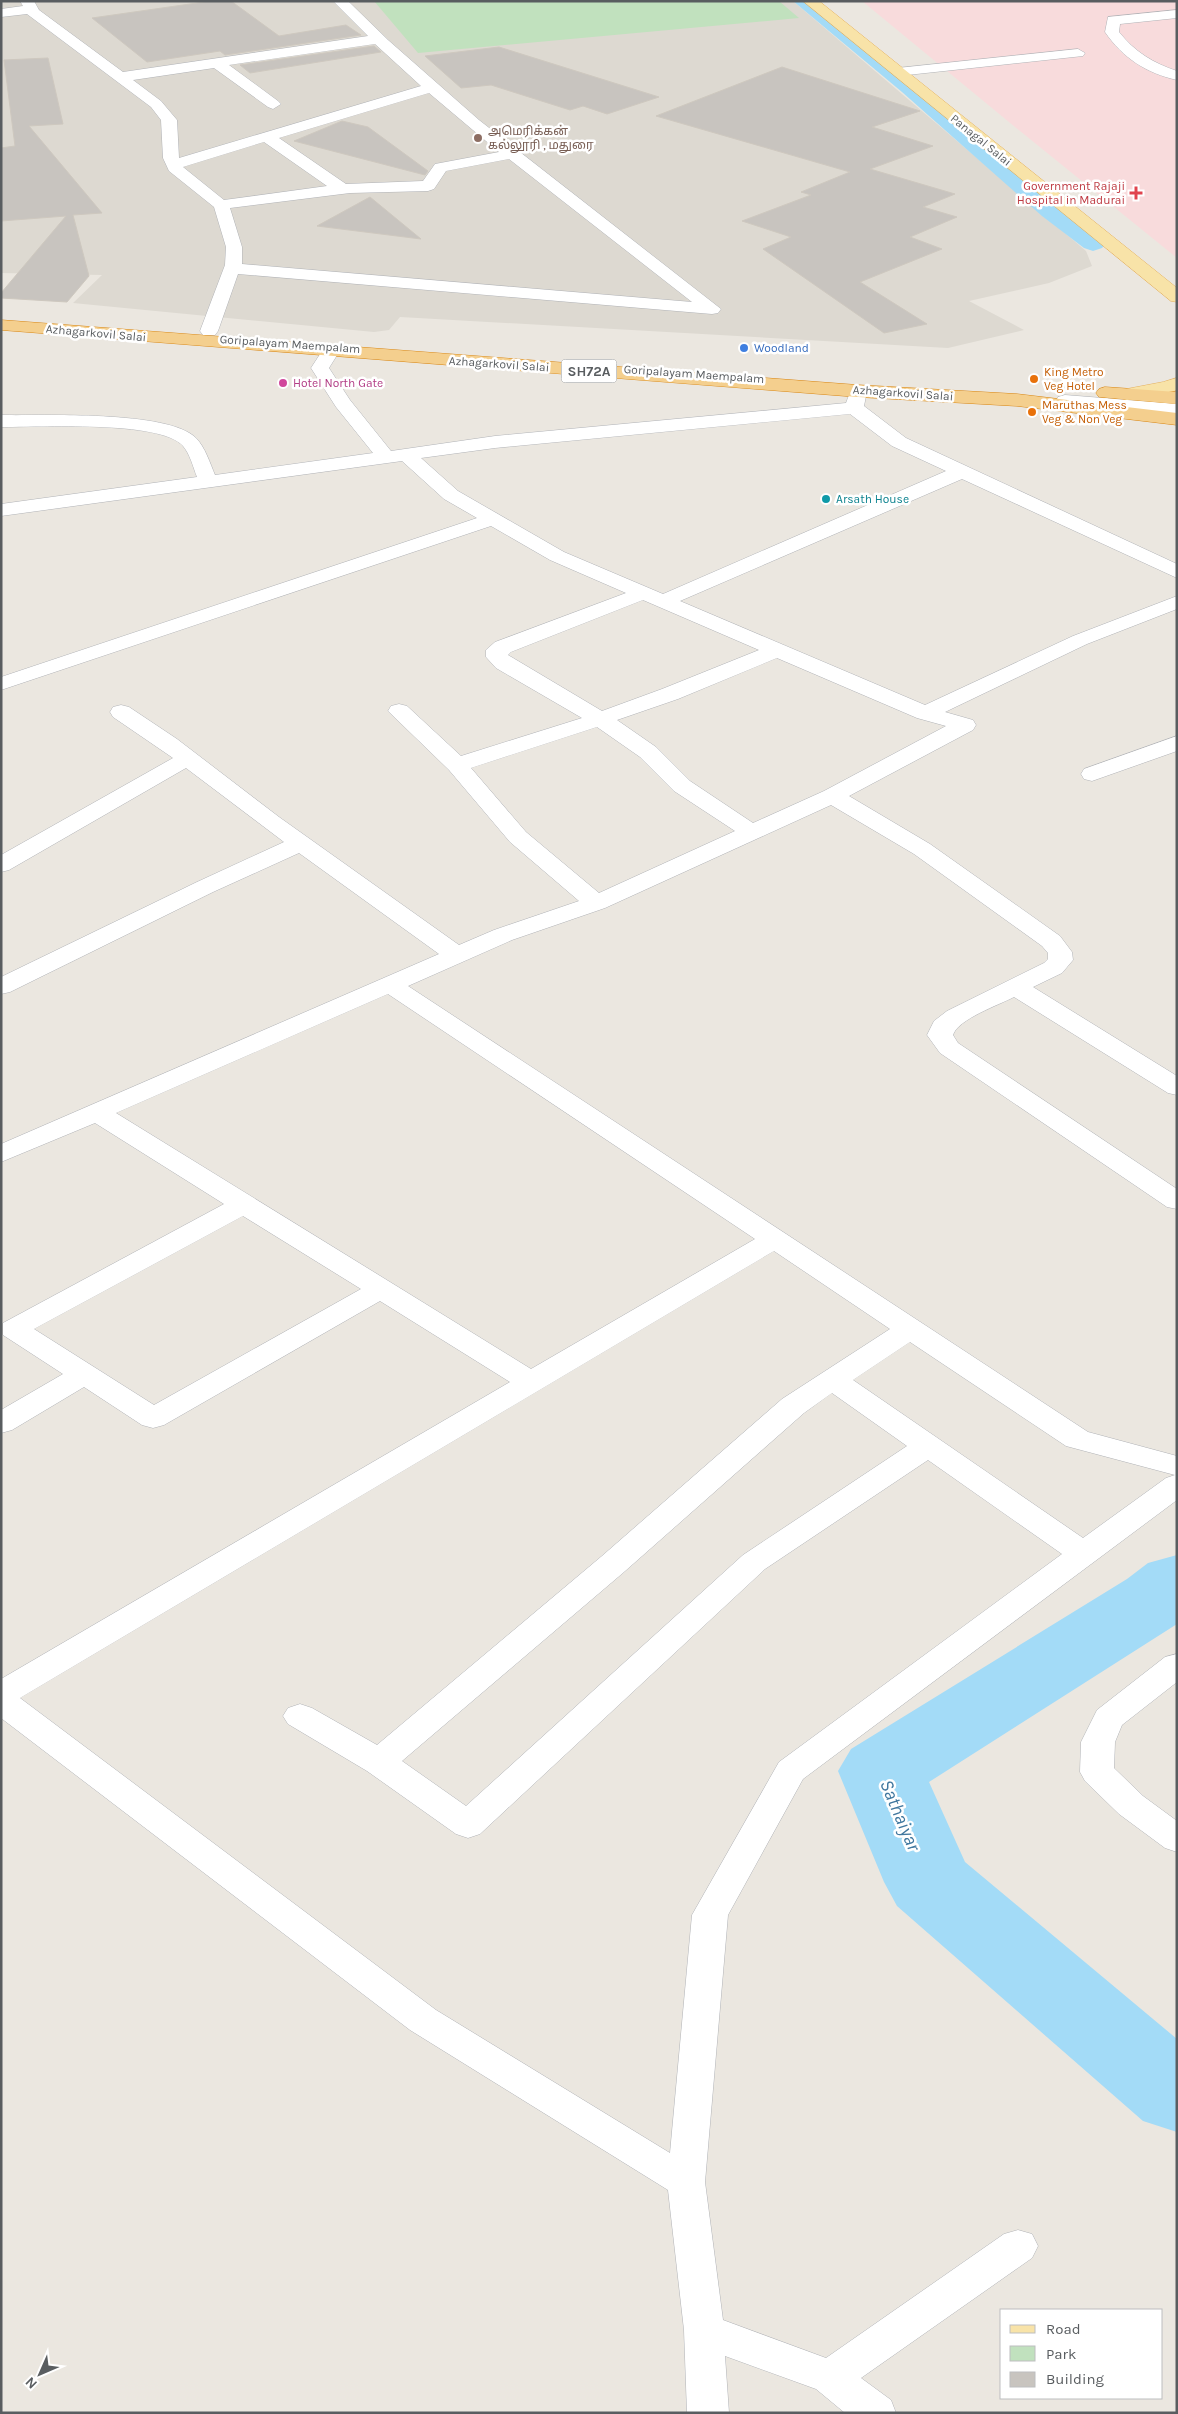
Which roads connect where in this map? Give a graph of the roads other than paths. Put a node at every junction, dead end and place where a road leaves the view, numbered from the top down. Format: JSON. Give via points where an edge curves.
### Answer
{"nodes":[{"id":1,"x":340,"y":1,"type":"edge"},
{"id":2,"x":810,"y":1,"type":"edge"},
{"id":3,"x":29,"y":5,"type":"edge"},
{"id":4,"x":1,"y":13,"type":"edge"},
{"id":5,"x":1177,"y":14,"type":"edge"},
{"id":6,"x":377,"y":39,"type":"junction"},
{"id":7,"x":1078,"y":53,"type":"dead end"},
{"id":8,"x":217,"y":63,"type":"junction"},
{"id":9,"x":898,"y":72,"type":"junction"},
{"id":10,"x":1177,"y":76,"type":"edge"},
{"id":11,"x":120,"y":77,"type":"junction"},
{"id":12,"x":433,"y":87,"type":"junction"},
{"id":13,"x":274,"y":104,"type":"dead end"},
{"id":14,"x":267,"y":136,"type":"junction"},
{"id":15,"x":513,"y":154,"type":"junction"},
{"id":16,"x":174,"y":164,"type":"junction"},
{"id":17,"x":342,"y":188,"type":"junction"},
{"id":18,"x":221,"y":205,"type":"junction"},
{"id":19,"x":231,"y":268,"type":"junction"},
{"id":20,"x":1177,"y":297,"type":"edge"},
{"id":21,"x":1,"y":314,"type":"edge"},
{"id":22,"x":1,"y":324,"type":"edge"},
{"id":23,"x":209,"y":331,"type":"junction"},
{"id":24,"x":330,"y":352,"type":"junction"},
{"id":25,"x":1177,"y":383,"type":"edge"},
{"id":26,"x":1127,"y":394,"type":"junction"},
{"id":27,"x":1177,"y":398,"type":"edge"},
{"id":28,"x":856,"y":400,"type":"junction"},
{"id":29,"x":1177,"y":410,"type":"edge"},
{"id":30,"x":1177,"y":419,"type":"edge"},
{"id":31,"x":1,"y":421,"type":"edge"},
{"id":32,"x":396,"y":455,"type":"junction"},
{"id":33,"x":961,"y":472,"type":"junction"},
{"id":34,"x":208,"y":481,"type":"junction"},
{"id":35,"x":1,"y":510,"type":"edge"},
{"id":36,"x":493,"y":519,"type":"junction"},
{"id":37,"x":1177,"y":572,"type":"edge"},
{"id":38,"x":653,"y":597,"type":"junction"},
{"id":39,"x":1177,"y":602,"type":"edge"},
{"id":40,"x":777,"y":650,"type":"junction"},
{"id":41,"x":1,"y":684,"type":"edge"},
{"id":42,"x":399,"y":711,"type":"dead end"},
{"id":43,"x":121,"y":712,"type":"dead end"},
{"id":44,"x":925,"y":713,"type":"junction"},
{"id":45,"x":600,"y":719,"type":"junction"},
{"id":46,"x":1177,"y":742,"type":"edge"},
{"id":47,"x":188,"y":758,"type":"junction"},
{"id":48,"x":457,"y":765,"type":"junction"},
{"id":49,"x":1092,"y":774,"type":"dead end"},
{"id":50,"x":832,"y":796,"type":"junction"},
{"id":51,"x":751,"y":832,"type":"junction"},
{"id":52,"x":300,"y":843,"type":"junction"},
{"id":53,"x":1,"y":865,"type":"edge"},
{"id":54,"x":596,"y":903,"type":"junction"},
{"id":55,"x":456,"y":956,"type":"junction"},
{"id":56,"x":389,"y":984,"type":"junction"},
{"id":57,"x":1,"y":987,"type":"edge"},
{"id":58,"x":1015,"y":987,"type":"junction"},
{"id":59,"x":1177,"y":1087,"type":"edge"},
{"id":60,"x":97,"y":1113,"type":"junction"},
{"id":61,"x":1,"y":1154,"type":"edge"},
{"id":62,"x":1177,"y":1201,"type":"edge"},
{"id":63,"x":244,"y":1204,"type":"junction"},
{"id":64,"x":774,"y":1239,"type":"junction"},
{"id":65,"x":381,"y":1289,"type":"junction"},
{"id":66,"x":910,"y":1329,"type":"junction"},
{"id":67,"x":84,"y":1374,"type":"junction"},
{"id":68,"x":833,"y":1380,"type":"junction"},
{"id":69,"x":531,"y":1382,"type":"junction"},
{"id":70,"x":1,"y":1423,"type":"edge"},
{"id":71,"x":928,"y":1446,"type":"junction"},
{"id":72,"x":1177,"y":1466,"type":"edge"},
{"id":73,"x":1177,"y":1485,"type":"edge"},
{"id":74,"x":1083,"y":1553,"type":"junction"},
{"id":75,"x":1177,"y":1666,"type":"edge"},
{"id":76,"x":1,"y":1694,"type":"edge"},
{"id":77,"x":1,"y":1701,"type":"edge"},
{"id":78,"x":300,"y":1716,"type":"dead end"},
{"id":79,"x":379,"y":1762,"type":"junction"},
{"id":80,"x":1177,"y":1839,"type":"edge"},
{"id":81,"x":686,"y":2182,"type":"junction"},
{"id":82,"x":1018,"y":2246,"type":"dead end"},
{"id":83,"x":704,"y":2330,"type":"junction"},
{"id":84,"x":830,"y":2376,"type":"junction"},
{"id":85,"x":708,"y":2413,"type":"edge"},
{"id":86,"x":876,"y":2413,"type":"edge"}],
"edges":[{"from":1,"to":6,"type":"street"},
{"from":2,"to":9,"type":"main road","name":"Panagal Salai"},
{"from":3,"to":4,"type":"street"},
{"from":3,"to":11,"type":"street"},
{"from":5,"to":10,"type":"street","via":[[1113,20],[1112,32],[1137,61]]},
{"from":6,"to":8,"type":"street"},
{"from":6,"to":12,"type":"street"},
{"from":7,"to":9,"type":"street"},
{"from":8,"to":11,"type":"street"},
{"from":8,"to":13,"type":"street"},
{"from":9,"to":20,"type":"main road","name":"Panagal Salai"},
{"from":11,"to":16,"type":"street","via":[[156,104],[169,120]]},
{"from":12,"to":14,"type":"street"},
{"from":12,"to":15,"type":"street"},
{"from":14,"to":16,"type":"street"},
{"from":14,"to":17,"type":"street"},
{"from":15,"to":17,"type":"street","via":[[441,167],[428,186]]},
{"from":15,"to":19,"type":"street","via":[[712,309]]},
{"from":16,"to":18,"type":"street","via":[[178,171]]},
{"from":17,"to":18,"type":"street"},
{"from":18,"to":19,"type":"street","via":[[234,247]]},
{"from":19,"to":23,"type":"street"},
{"from":21,"to":23,"type":"highway","name":"Azhagarkovil Salai","number":"SH72A"},
{"from":22,"to":24,"type":"highway","name":"Azhagarkovil Salai","number":"SH72A"},
{"from":22,"to":29,"type":"street","name":"Goripalayam Maempalam"},
{"from":23,"to":26,"type":"highway","name":"Azhagarkovil Salai","number":"SH72A"},
{"from":24,"to":28,"type":"highway","name":"Azhagarkovil Salai","number":"SH72A"},
{"from":24,"to":32,"type":"street","via":[[320,368],[343,403]]},
{"from":25,"to":26,"type":"main road"},
{"from":26,"to":27,"type":"highway","name":"Azhagarkovil Salai","number":"SH72A"},
{"from":28,"to":30,"type":"highway","name":"Azhagarkovil Salai","number":"SH72A","via":[[1017,400]]},
{"from":28,"to":32,"type":"street"},
{"from":28,"to":33,"type":"street","via":[[899,442]]},
{"from":31,"to":34,"type":"street","via":[[128,423],[169,430],[189,441]]},
{"from":32,"to":34,"type":"street"},
{"from":32,"to":36,"type":"street","via":[[451,495]]},
{"from":33,"to":37,"type":"street"},
{"from":33,"to":38,"type":"street"},
{"from":34,"to":35,"type":"street"},
{"from":36,"to":38,"type":"street","via":[[557,556]]},
{"from":36,"to":41,"type":"street"},
{"from":38,"to":40,"type":"street"},
{"from":38,"to":45,"type":"street","via":[[521,639],[497,650],[497,657],[504,664]]},
{"from":39,"to":44,"type":"street","via":[[1080,640]]},
{"from":40,"to":44,"type":"street"},
{"from":40,"to":45,"type":"street"},
{"from":42,"to":48,"type":"street"},
{"from":43,"to":47,"type":"street"},
{"from":44,"to":50,"type":"street","via":[[965,724]]},
{"from":45,"to":48,"type":"street"},
{"from":45,"to":51,"type":"street","via":[[648,752],[682,786]]},
{"from":46,"to":49,"type":"street"},
{"from":47,"to":52,"type":"street"},
{"from":47,"to":53,"type":"street"},
{"from":48,"to":54,"type":"street","via":[[518,837]]},
{"from":50,"to":51,"type":"street"},
{"from":50,"to":58,"type":"street","via":[[922,849],[1051,941],[1060,952],[1061,960],[1053,968]]},
{"from":51,"to":54,"type":"street"},
{"from":52,"to":55,"type":"street"},
{"from":52,"to":57,"type":"street"},
{"from":54,"to":55,"type":"street","via":[[503,935]]},
{"from":55,"to":56,"type":"street"},
{"from":56,"to":60,"type":"street"},
{"from":56,"to":64,"type":"street"},
{"from":58,"to":59,"type":"street"},
{"from":58,"to":62,"type":"street","via":[[956,1016],[943,1026],[940,1035],[949,1048]]},
{"from":60,"to":61,"type":"street"},
{"from":60,"to":63,"type":"street"},
{"from":63,"to":65,"type":"street"},
{"from":63,"to":67,"type":"street","via":[[13,1329]]},
{"from":64,"to":66,"type":"street"},
{"from":64,"to":69,"type":"street"},
{"from":65,"to":67,"type":"street","via":[[153,1418]]},
{"from":65,"to":69,"type":"street"},
{"from":66,"to":68,"type":"street"},
{"from":66,"to":72,"type":"street","via":[[1077,1440]]},
{"from":67,"to":70,"type":"street"},
{"from":68,"to":71,"type":"street"},
{"from":68,"to":79,"type":"street","via":[[793,1406]]},
{"from":69,"to":76,"type":"street"},
{"from":71,"to":74,"type":"street"},
{"from":71,"to":79,"type":"street","via":[[754,1562],[468,1825]]},
{"from":73,"to":74,"type":"street"},
{"from":74,"to":81,"type":"street","via":[[791,1771],[710,1915]]},
{"from":75,"to":80,"type":"street","via":[[1109,1718],[1098,1742],[1098,1772],[1131,1805]]},
{"from":77,"to":81,"type":"street","via":[[423,2020]]},
{"from":78,"to":79,"type":"street"},
{"from":81,"to":83,"type":"street"},
{"from":82,"to":84,"type":"street"},
{"from":83,"to":84,"type":"street"},
{"from":83,"to":85,"type":"street"},
{"from":84,"to":86,"type":"street"}]}
